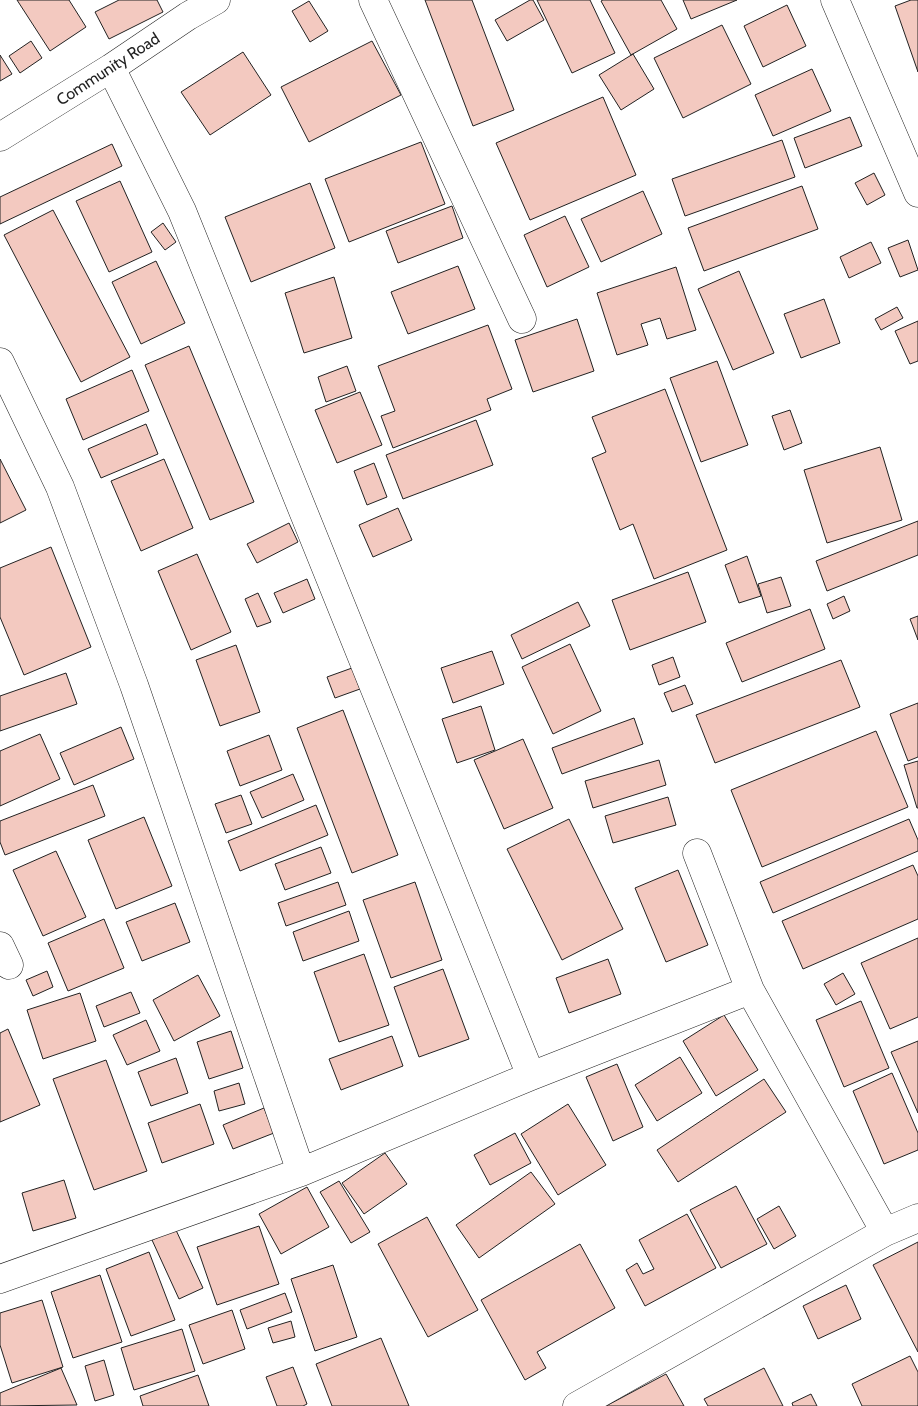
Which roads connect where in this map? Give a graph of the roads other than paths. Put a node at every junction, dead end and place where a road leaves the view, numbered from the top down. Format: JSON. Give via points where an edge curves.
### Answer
{"nodes":[{"id":1,"x":216,"y":0,"type":"edge"},
{"id":2,"x":373,"y":0,"type":"edge"},
{"id":3,"x":836,"y":0,"type":"edge"},
{"id":4,"x":183,"y":8,"type":"edge"},
{"id":5,"x":111,"y":68,"type":"junction"},
{"id":6,"x":0,"y":137,"type":"edge"},
{"id":7,"x":918,"y":193,"type":"edge"},
{"id":8,"x":522,"y":319,"type":"dead end"},
{"id":9,"x":0,"y":362,"type":"edge"},
{"id":10,"x":697,"y":853,"type":"dead end"},
{"id":11,"x":750,"y":990,"type":"junction"},
{"id":12,"x":531,"y":1076,"type":"junction"},
{"id":13,"x":301,"y":1172,"type":"junction"},
{"id":14,"x":918,"y":1218,"type":"edge"},
{"id":15,"x":885,"y":1232,"type":"junction"},
{"id":16,"x":0,"y":1279,"type":"edge"},
{"id":17,"x":577,"y":1406,"type":"edge"}],
"edges":[{"from":1,"to":4,"type":"street","name":"Community Road"},
{"from":2,"to":8,"type":"street"},
{"from":3,"to":7,"type":"street"},
{"from":4,"to":5,"type":"street","name":"Community Road"},
{"from":5,"to":6,"type":"street","name":"Community Road"},
{"from":5,"to":12,"type":"street","via":[[182,211]]},
{"from":9,"to":13,"type":"street","via":[[60,487],[134,685]]},
{"from":10,"to":11,"type":"street"},
{"from":11,"to":12,"type":"street"},
{"from":11,"to":15,"type":"street"},
{"from":12,"to":13,"type":"street"},
{"from":13,"to":16,"type":"street"},
{"from":14,"to":15,"type":"street"},
{"from":15,"to":17,"type":"street"}]}
